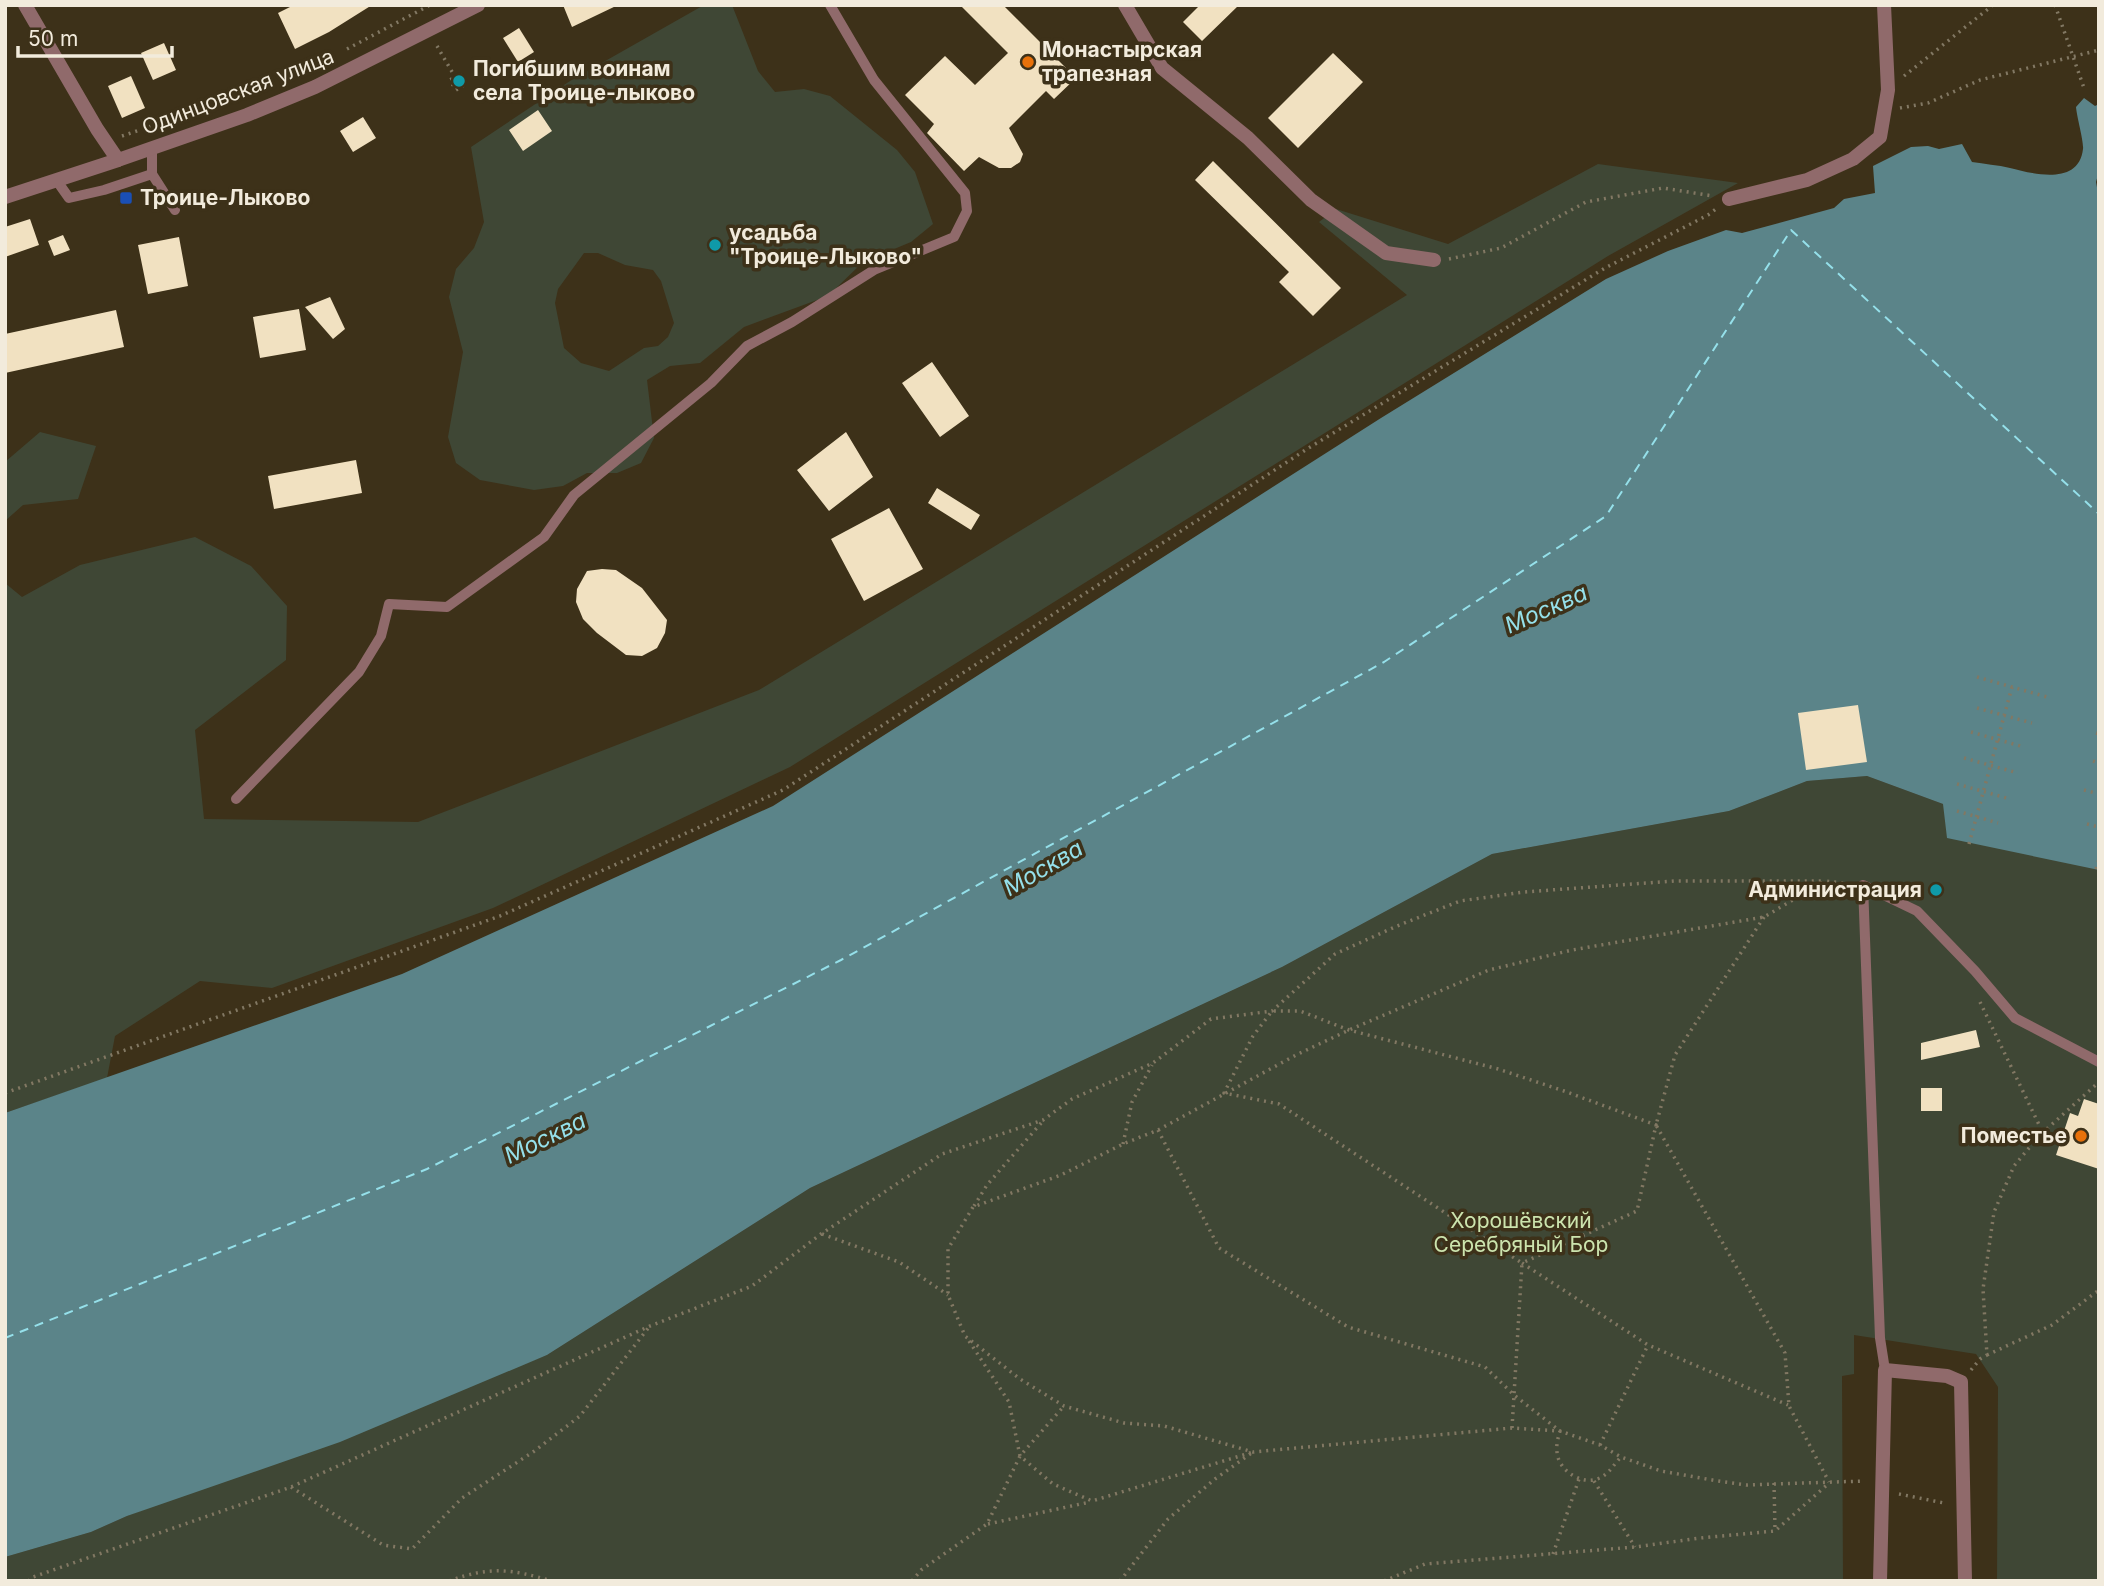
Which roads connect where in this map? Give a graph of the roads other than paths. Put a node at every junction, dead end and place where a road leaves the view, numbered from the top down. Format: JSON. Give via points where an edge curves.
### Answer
{"nodes":[{"id":1,"x":25,"y":5,"type":"edge"},
{"id":2,"x":478,"y":5,"type":"edge"},
{"id":3,"x":830,"y":5,"type":"edge"},
{"id":4,"x":1125,"y":5,"type":"edge"},
{"id":5,"x":1884,"y":5,"type":"edge"},
{"id":6,"x":152,"y":149,"type":"junction"},
{"id":7,"x":118,"y":160,"type":"junction"},
{"id":8,"x":152,"y":174,"type":"junction"},
{"id":9,"x":57,"y":181,"type":"junction"},
{"id":10,"x":5,"y":197,"type":"edge"},
{"id":11,"x":1729,"y":199,"type":"road end"},
{"id":12,"x":175,"y":210,"type":"dead end"},
{"id":13,"x":1434,"y":260,"type":"road end"},
{"id":14,"x":236,"y":799,"type":"dead end"},
{"id":15,"x":2099,"y":1062,"type":"edge"},
{"id":16,"x":1885,"y":1370,"type":"junction"},
{"id":17,"x":1880,"y":1581,"type":"edge"},
{"id":18,"x":1965,"y":1581,"type":"edge"}],
"edges":[{"from":1,"to":7,"type":"street"},
{"from":2,"to":6,"type":"street","name":"Одинцовская улица","via":[[315,87]]},
{"from":3,"to":14,"type":"lane","via":[[874,80],[965,193],[967,211],[954,237],[874,270],[747,346],[711,383],[574,495],[544,537],[447,607],[389,604],[382,636],[359,673]]},
{"from":4,"to":13,"type":"street","via":[[1162,68],[1248,138],[1311,200],[1386,253]]},
{"from":5,"to":11,"type":"street","via":[[1888,90],[1880,137],[1853,159],[1807,180]]},
{"from":6,"to":7,"type":"street","name":"Одинцовская улица"},
{"from":6,"to":8,"type":"lane"},
{"from":7,"to":9,"type":"street","name":"Одинцовская улица"},
{"from":8,"to":9,"type":"lane","via":[[69,198]]},
{"from":8,"to":12,"type":"lane"},
{"from":9,"to":10,"type":"street","name":"Одинцовская улица"},
{"from":15,"to":16,"type":"lane","via":[[2015,1018],[1917,911],[1863,885],[1880,1338]]},
{"from":16,"to":17,"type":"street"},
{"from":16,"to":18,"type":"street","via":[[1947,1376],[1961,1382]]}]}
